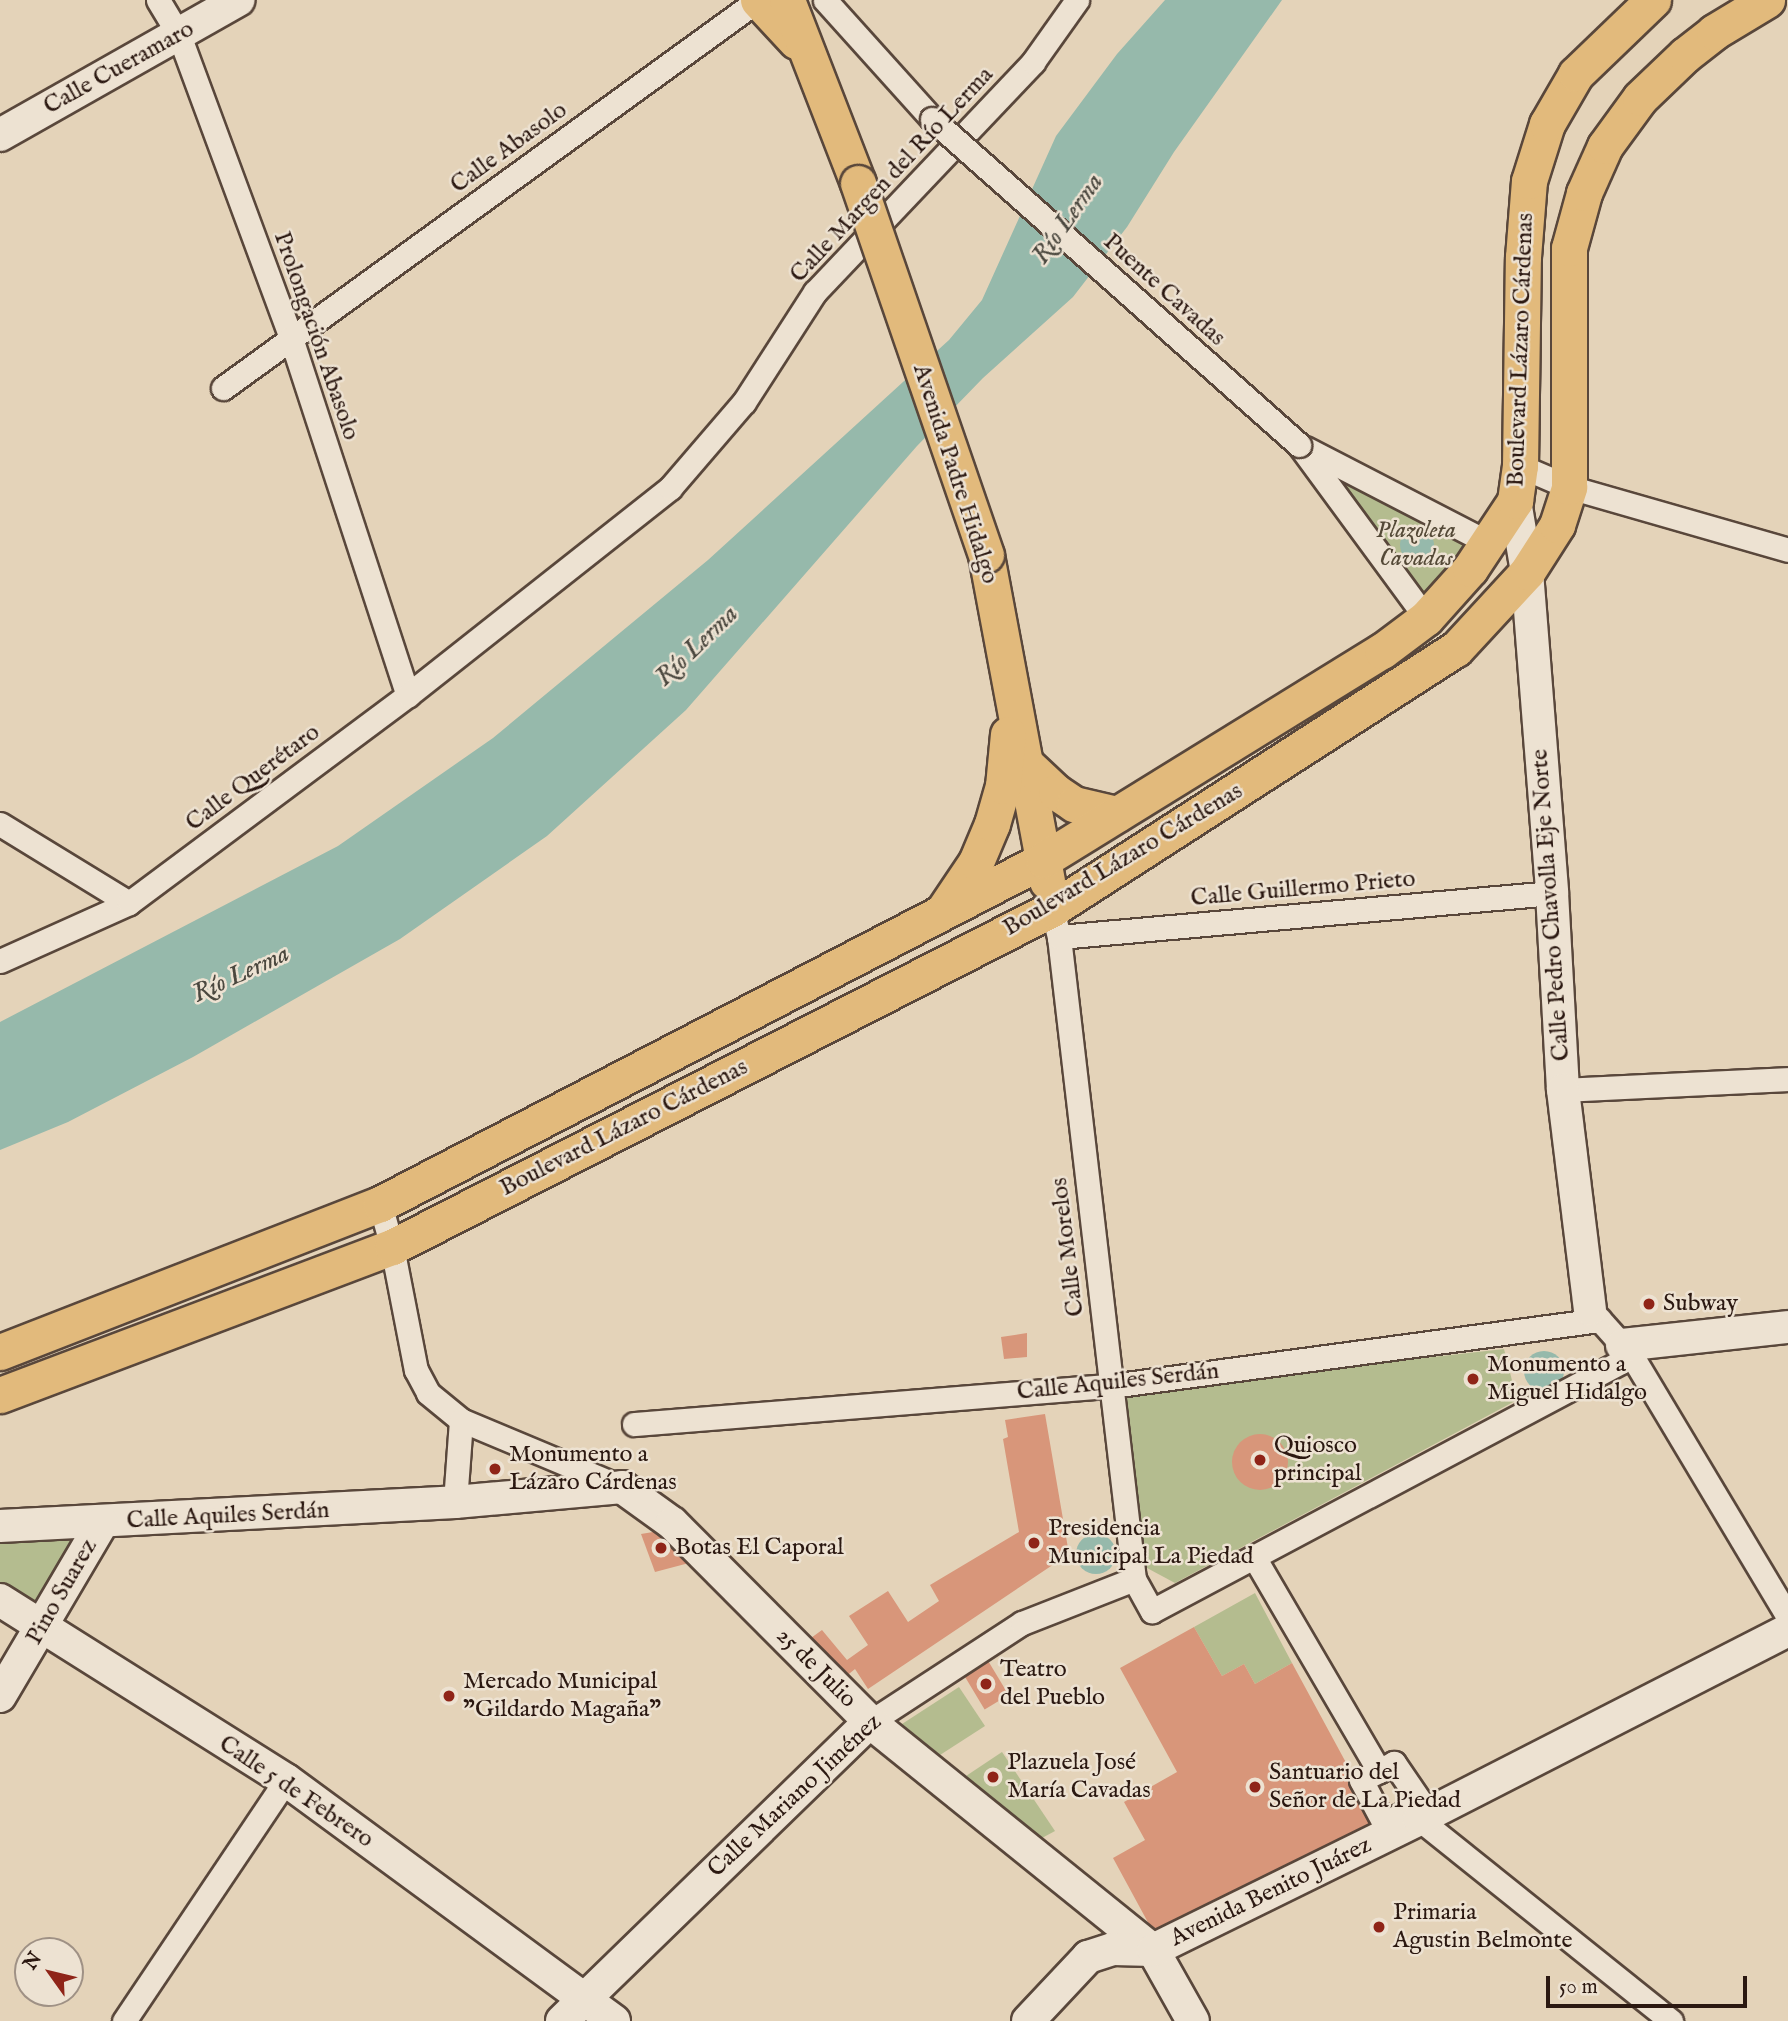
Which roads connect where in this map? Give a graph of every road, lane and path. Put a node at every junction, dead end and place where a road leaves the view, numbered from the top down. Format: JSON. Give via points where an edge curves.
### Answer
{"nodes":[{"id":1,"x":159,"y":0,"type":"edge"},
{"id":2,"x":239,"y":0,"type":"edge"},
{"id":3,"x":758,"y":0,"type":"edge"},
{"id":4,"x":787,"y":0,"type":"edge"},
{"id":5,"x":825,"y":0,"type":"edge"},
{"id":6,"x":1077,"y":0,"type":"edge"},
{"id":7,"x":1653,"y":0,"type":"edge"},
{"id":8,"x":1767,"y":0,"type":"edge"},
{"id":9,"x":179,"y":35,"type":"junction"},
{"id":10,"x":807,"y":52,"type":"junction"},
{"id":11,"x":0,"y":135,"type":"edge"},
{"id":12,"x":291,"y":338,"type":"junction"},
{"id":13,"x":223,"y":388,"type":"dead end"},
{"id":14,"x":1299,"y":444,"type":"junction"},
{"id":15,"x":1520,"y":466,"type":"junction"},
{"id":16,"x":1569,"y":487,"type":"junction"},
{"id":17,"x":1515,"y":501,"type":"junction"},
{"id":18,"x":1489,"y":543,"type":"junction"},
{"id":19,"x":1788,"y":550,"type":"edge"},
{"id":20,"x":1527,"y":572,"type":"junction"},
{"id":21,"x":1426,"y":618,"type":"junction"},
{"id":22,"x":408,"y":695,"type":"junction"},
{"id":23,"x":1012,"y":695,"type":"junction"},
{"id":24,"x":1025,"y":763,"type":"junction"},
{"id":25,"x":1117,"y":814,"type":"junction"},
{"id":26,"x":0,"y":824,"type":"edge"},
{"id":27,"x":1043,"y":860,"type":"junction"},
{"id":28,"x":1552,"y":893,"type":"junction"},
{"id":29,"x":129,"y":903,"type":"junction"},
{"id":30,"x":942,"y":912,"type":"junction"},
{"id":31,"x":1055,"y":923,"type":"junction"},
{"id":32,"x":0,"y":961,"type":"edge"},
{"id":33,"x":1788,"y":1079,"type":"edge"},
{"id":34,"x":1563,"y":1090,"type":"junction"},
{"id":35,"x":380,"y":1204,"type":"junction"},
{"id":36,"x":392,"y":1247,"type":"junction"},
{"id":37,"x":1595,"y":1314,"type":"junction"},
{"id":38,"x":1788,"y":1327,"type":"edge"},
{"id":39,"x":1627,"y":1350,"type":"junction"},
{"id":40,"x":0,"y":1352,"type":"edge"},
{"id":41,"x":1111,"y":1386,"type":"junction"},
{"id":42,"x":0,"y":1395,"type":"edge"},
{"id":43,"x":461,"y":1420,"type":"junction"},
{"id":44,"x":634,"y":1424,"type":"dead end"},
{"id":45,"x":622,"y":1488,"type":"junction"},
{"id":46,"x":455,"y":1502,"type":"junction"},
{"id":47,"x":102,"y":1523,"type":"junction"},
{"id":48,"x":0,"y":1526,"type":"edge"},
{"id":49,"x":1254,"y":1557,"type":"junction"},
{"id":50,"x":1134,"y":1579,"type":"junction"},
{"id":51,"x":0,"y":1600,"type":"edge"},
{"id":52,"x":1788,"y":1618,"type":"edge"},
{"id":53,"x":42,"y":1627,"type":"junction"},
{"id":54,"x":1788,"y":1630,"type":"edge"},
{"id":55,"x":0,"y":1696,"type":"edge"},
{"id":56,"x":870,"y":1722,"type":"junction"},
{"id":57,"x":1379,"y":1771,"type":"junction"},
{"id":58,"x":286,"y":1780,"type":"junction"},
{"id":59,"x":1411,"y":1818,"type":"junction"},
{"id":60,"x":1153,"y":1950,"type":"junction"},
{"id":61,"x":583,"y":1998,"type":"junction"},
{"id":62,"x":124,"y":2021,"type":"edge"},
{"id":63,"x":562,"y":2021,"type":"edge"},
{"id":64,"x":614,"y":2021,"type":"edge"},
{"id":65,"x":1028,"y":2021,"type":"edge"},
{"id":66,"x":1193,"y":2021,"type":"edge"},
{"id":67,"x":1671,"y":2021,"type":"edge"}],
"edges":[{"from":1,"to":9,"type":"street","name":"Prolongación Abasolo"},
{"from":2,"to":9,"type":"street","name":"Calle Cueramaro"},
{"from":3,"to":10,"type":"main road","name":"Avenida Padre Hidalgo"},
{"from":3,"to":12,"type":"street","name":"Calle Abasolo"},
{"from":4,"to":10,"type":"main road","name":"Avenida Padre Hidalgo"},
{"from":5,"to":14,"type":"street","name":"Puente Cavadas","bridge":true,"via":[[932,119]]},
{"from":6,"to":22,"type":"street","name":"Calle Margen del Río Lerma","via":[[1033,62],[816,292],[744,402],[670,488]]},
{"from":7,"to":15,"type":"main road","name":"Boulevard Lázaro Cárdenas","via":[[1576,74],[1547,124],[1528,181]]},
{"from":8,"to":16,"type":"main road","name":"Boulevard Lázaro Cárdenas","via":[[1705,40],[1640,98],[1605,146],[1584,193],[1569,248]]},
{"from":9,"to":11,"type":"street","name":"Calle Cueramaro"},
{"from":9,"to":12,"type":"street","name":"Prolongación Abasolo"},
{"from":10,"to":23,"type":"main road","name":"Avenida Padre Hidalgo","bridge":true,"via":[[858,183],[986,555]]},
{"from":12,"to":13,"type":"street","name":"Calle Abasolo"},
{"from":12,"to":22,"type":"street","name":"Prolongación Abasolo"},
{"from":14,"to":18,"type":"street"},
{"from":14,"to":21,"type":"street"},
{"from":15,"to":16,"type":"street"},
{"from":15,"to":17,"type":"main road","name":"Boulevard Lázaro Cárdenas"},
{"from":16,"to":19,"type":"street"},
{"from":16,"to":20,"type":"main road","name":"Boulevard Lázaro Cárdenas","via":[[1557,525]]},
{"from":17,"to":18,"type":"main road","name":"Boulevard Lázaro Cárdenas"},
{"from":17,"to":20,"type":"street","name":"Calle Pedro Chavolla Eje Norte"},
{"from":18,"to":21,"type":"main road","name":"Boulevard Lázaro Cárdenas"},
{"from":20,"to":28,"type":"street","name":"Calle Pedro Chavolla Eje Norte"},
{"from":20,"to":31,"type":"main road","name":"Boulevard Lázaro Cárdenas","via":[[1446,656]]},
{"from":21,"to":25,"type":"main road","name":"Boulevard Lázaro Cárdenas"},
{"from":22,"to":29,"type":"street","name":"Calle Querétaro"},
{"from":23,"to":24,"type":"main road","name":"Avenida Padre Hidalgo"},
{"from":23,"to":30,"type":"main road","via":[[1003,786],[992,824],[976,862]]},
{"from":24,"to":25,"type":"main road","via":[[1074,804]]},
{"from":24,"to":27,"type":"main road","name":"Avenida Padre Hidalgo"},
{"from":25,"to":27,"type":"main road","name":"Boulevard Lázaro Cárdenas"},
{"from":26,"to":29,"type":"street"},
{"from":27,"to":30,"type":"main road","name":"Boulevard Lázaro Cárdenas"},
{"from":27,"to":31,"type":"main road","name":"Avenida Padre Hidalgo"},
{"from":28,"to":31,"type":"street","name":"Calle Guillermo Prieto"},
{"from":28,"to":34,"type":"street","name":"Calle Pedro Chavolla Eje Norte"},
{"from":29,"to":32,"type":"street","name":"Calle Querétaro"},
{"from":30,"to":35,"type":"main road","name":"Boulevard Lázaro Cárdenas"},
{"from":31,"to":36,"type":"main road","name":"Boulevard Lázaro Cárdenas"},
{"from":31,"to":41,"type":"street","name":"Calle Morelos"},
{"from":33,"to":34,"type":"street"},
{"from":34,"to":37,"type":"street","name":"Calle Pedro Chavolla Eje Norte"},
{"from":35,"to":36,"type":"street","name":"25 de Julio"},
{"from":35,"to":40,"type":"main road","name":"Boulevard Lázaro Cárdenas"},
{"from":36,"to":42,"type":"main road","name":"Boulevard Lázaro Cárdenas"},
{"from":36,"to":43,"type":"street","name":"25 de Julio","via":[[416,1370],[428,1393]]},
{"from":37,"to":39,"type":"street"},
{"from":37,"to":41,"type":"street","name":"Calle Aquiles Serdán"},
{"from":38,"to":39,"type":"street"},
{"from":39,"to":49,"type":"street"},
{"from":39,"to":52,"type":"street"},
{"from":41,"to":44,"type":"street","name":"Calle Aquiles Serdán"},
{"from":41,"to":50,"type":"street","name":"Calle Morelos"},
{"from":43,"to":45,"type":"street","name":"25 de Julio"},
{"from":43,"to":46,"type":"street"},
{"from":45,"to":46,"type":"street","name":"Calle Aquiles Serdán"},
{"from":45,"to":56,"type":"street","name":"25 de Julio","via":[[672,1523]]},
{"from":46,"to":47,"type":"street","name":"Calle Aquiles Serdán"},
{"from":47,"to":48,"type":"street","name":"Calle Aquiles Serdán"},
{"from":47,"to":53,"type":"street","name":"Pino Suarez"},
{"from":49,"to":50,"type":"street","via":[[1152,1611]]},
{"from":49,"to":57,"type":"street"},
{"from":50,"to":56,"type":"street","name":"Calle Mariano Jiménez","via":[[1021,1623]]},
{"from":51,"to":53,"type":"street","name":"Calle 5 de Febrero"},
{"from":53,"to":55,"type":"street","name":"Pino Suarez"},
{"from":53,"to":58,"type":"street","name":"Calle 5 de Febrero"},
{"from":54,"to":59,"type":"street","name":"Avenida Benito Juárez"},
{"from":56,"to":60,"type":"street","name":"25 de Julio"},
{"from":56,"to":61,"type":"street","name":"Calle Mariano Jiménez"},
{"from":57,"to":59,"type":"street","via":[[1394,1763],[1422,1804]]},
{"from":57,"to":59,"type":"street","via":[[1361,1780],[1384,1823]]},
{"from":58,"to":61,"type":"street","name":"Calle 5 de Febrero"},
{"from":58,"to":62,"type":"street"},
{"from":59,"to":60,"type":"street","name":"Avenida Benito Juárez"},
{"from":59,"to":67,"type":"street"},
{"from":60,"to":65,"type":"street","name":"Avenida Benito Juárez","via":[[1113,1949],[1088,1957]]},
{"from":60,"to":66,"type":"street"},
{"from":61,"to":63,"type":"street","name":"Calle Mariano Jiménez"},
{"from":61,"to":64,"type":"street","name":"Calle 5 de Febrero"}]}
